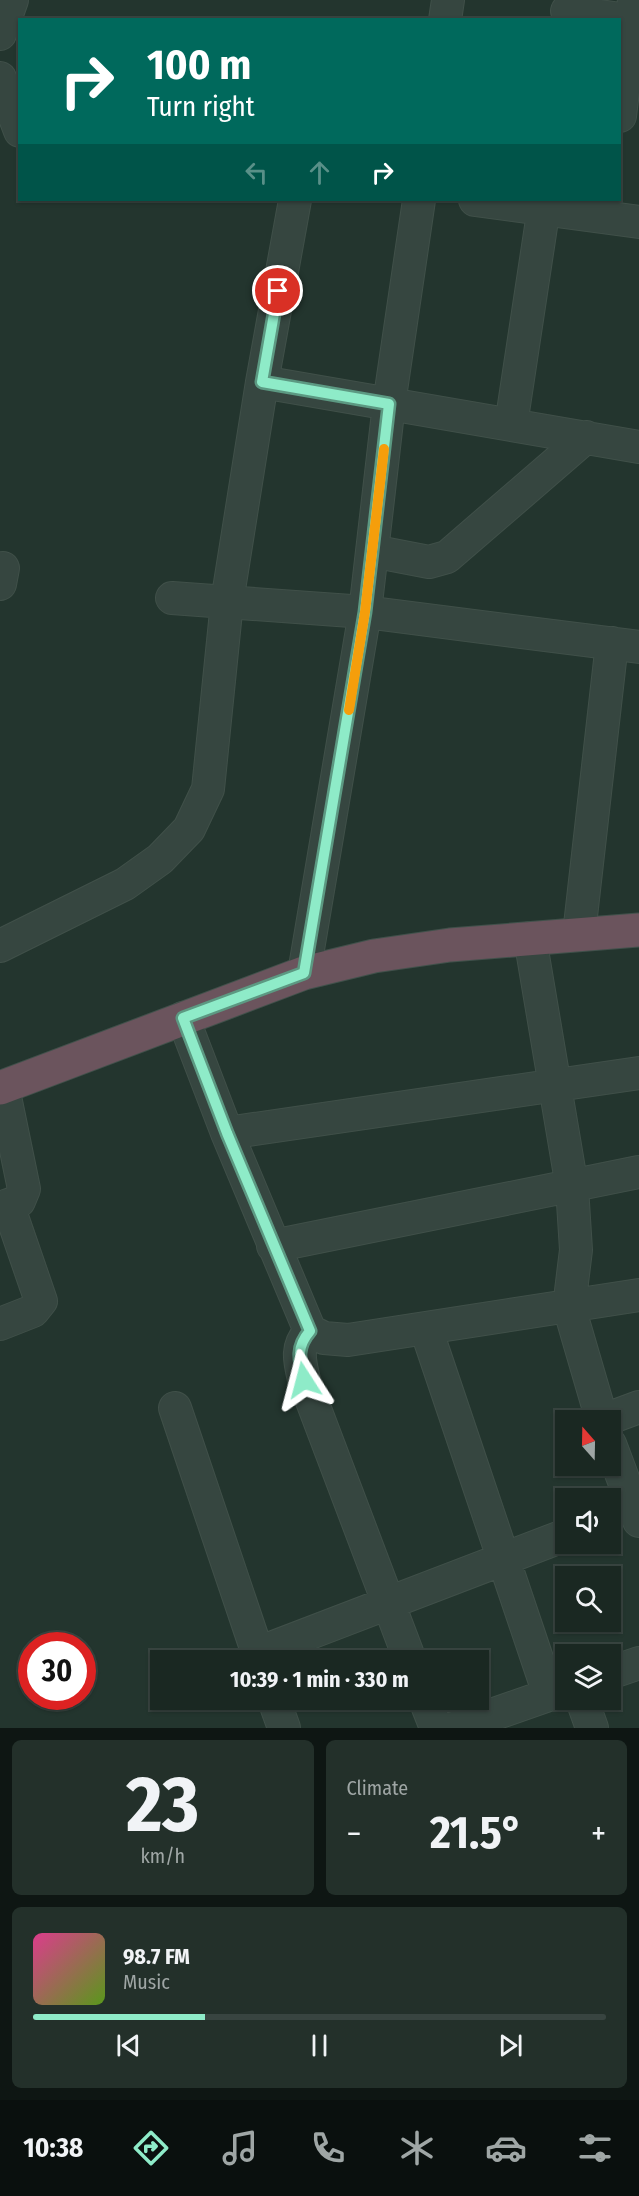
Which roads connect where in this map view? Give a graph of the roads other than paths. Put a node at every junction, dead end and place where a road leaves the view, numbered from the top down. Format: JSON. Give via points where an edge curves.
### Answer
{"nodes":[{"id":1,"x":12,"y":0,"type":"edge"},
{"id":2,"x":448,"y":0,"type":"edge"},
{"id":3,"x":567,"y":10,"type":"edge"},
{"id":4,"x":635,"y":14,"type":"edge"},
{"id":5,"x":445,"y":18,"type":"edge"},
{"id":6,"x":0,"y":34,"type":"edge"},
{"id":7,"x":0,"y":78,"type":"edge"},
{"id":8,"x":621,"y":109,"type":"edge"},
{"id":9,"x":18,"y":125,"type":"edge"},
{"id":10,"x":295,"y":201,"type":"edge"},
{"id":11,"x":419,"y":201,"type":"edge"},
{"id":12,"x":492,"y":201,"type":"edge"},
{"id":13,"x":545,"y":204,"type":"edge"},
{"id":14,"x":608,"y":208,"type":"edge"},
{"id":15,"x":639,"y":222,"type":"edge"},
{"id":16,"x":262,"y":382,"type":"junction"},
{"id":17,"x":389,"y":404,"type":"junction"},
{"id":18,"x":511,"y":424,"type":"junction"},
{"id":19,"x":586,"y":437,"type":"junction"},
{"id":20,"x":639,"y":447,"type":"edge"},
{"id":21,"x":372,"y":551,"type":"junction"},
{"id":22,"x":172,"y":598,"type":"dead end"},
{"id":23,"x":227,"y":602,"type":"junction"},
{"id":24,"x":365,"y":612,"type":"junction"},
{"id":25,"x":626,"y":645,"type":"edge"},
{"id":26,"x":639,"y":930,"type":"edge"},
{"id":27,"x":579,"y":934,"type":"junction"},
{"id":28,"x":530,"y":938,"type":"junction"},
{"id":29,"x":0,"y":946,"type":"edge"},
{"id":30,"x":304,"y":973,"type":"junction"},
{"id":31,"x":183,"y":1018,"type":"junction"},
{"id":32,"x":639,"y":1073,"type":"edge"},
{"id":33,"x":554,"y":1084,"type":"junction"},
{"id":34,"x":2,"y":1087,"type":"edge"},
{"id":35,"x":227,"y":1133,"type":"junction"},
{"id":36,"x":639,"y":1172,"type":"edge"},
{"id":37,"x":572,"y":1187,"type":"junction"},
{"id":38,"x":4,"y":1207,"type":"edge"},
{"id":39,"x":273,"y":1246,"type":"junction"},
{"id":40,"x":639,"y":1295,"type":"edge"},
{"id":41,"x":569,"y":1307,"type":"junction"},
{"id":42,"x":0,"y":1324,"type":"edge"},
{"id":43,"x":426,"y":1329,"type":"junction"},
{"id":44,"x":310,"y":1331,"type":"junction"},
{"id":45,"x":639,"y":1407,"type":"edge"},
{"id":46,"x":176,"y":1408,"type":"dead end"},
{"id":47,"x":600,"y":1410,"type":"edge"},
{"id":48,"x":621,"y":1414,"type":"edge"},
{"id":49,"x":618,"y":1476,"type":"edge"},
{"id":50,"x":628,"y":1516,"type":"edge"},
{"id":51,"x":555,"y":1539,"type":"edge"},
{"id":52,"x":503,"y":1559,"type":"junction"},
{"id":53,"x":388,"y":1603,"type":"junction"},
{"id":54,"x":257,"y":1650,"type":"edge"},
{"id":55,"x":276,"y":1650,"type":"edge"},
{"id":56,"x":406,"y":1650,"type":"edge"},
{"id":57,"x":639,"y":1663,"type":"edge"},
{"id":58,"x":621,"y":1669,"type":"edge"},
{"id":59,"x":555,"y":1687,"type":"edge"},
{"id":60,"x":555,"y":1693,"type":"edge"},
{"id":61,"x":278,"y":1710,"type":"edge"},
{"id":62,"x":429,"y":1710,"type":"edge"},
{"id":63,"x":586,"y":1710,"type":"edge"},
{"id":64,"x":284,"y":1728,"type":"edge"},
{"id":65,"x":436,"y":1728,"type":"edge"},
{"id":66,"x":454,"y":1728,"type":"edge"},
{"id":67,"x":592,"y":1728,"type":"edge"}],
"edges":[{"from":1,"to":6,"type":"street"},
{"from":2,"to":5,"type":"street"},
{"from":3,"to":4,"type":"street"},
{"from":4,"to":8,"type":"street"},
{"from":7,"to":9,"type":"street"},
{"from":10,"to":16,"type":"street"},
{"from":11,"to":17,"type":"street"},
{"from":12,"to":13,"type":"street"},
{"from":13,"to":14,"type":"street"},
{"from":13,"to":18,"type":"street"},
{"from":14,"to":15,"type":"street"},
{"from":16,"to":17,"type":"street"},
{"from":16,"to":23,"type":"street"},
{"from":17,"to":18,"type":"street"},
{"from":17,"to":21,"type":"street"},
{"from":18,"to":19,"type":"street"},
{"from":19,"to":20,"type":"street"},
{"from":19,"to":21,"type":"street","via":[[447,557],[429,562]]},
{"from":21,"to":24,"type":"street"},
{"from":22,"to":23,"type":"street"},
{"from":23,"to":24,"type":"street"},
{"from":23,"to":29,"type":"street","via":[[208,789],[189,829],[160,860],[125,885]]},
{"from":24,"to":25,"type":"street"},
{"from":24,"to":30,"type":"street"},
{"from":25,"to":27,"type":"street"},
{"from":26,"to":27,"type":"highway"},
{"from":27,"to":28,"type":"highway"},
{"from":28,"to":30,"type":"highway","via":[[374,956]]},
{"from":28,"to":33,"type":"street"},
{"from":30,"to":31,"type":"highway"},
{"from":31,"to":34,"type":"highway"},
{"from":31,"to":35,"type":"street"},
{"from":32,"to":33,"type":"street"},
{"from":33,"to":35,"type":"street"},
{"from":33,"to":37,"type":"street"},
{"from":34,"to":38,"type":"street","via":[[24,1189],[19,1201]]},
{"from":35,"to":39,"type":"street"},
{"from":36,"to":37,"type":"street"},
{"from":37,"to":39,"type":"street"},
{"from":37,"to":41,"type":"street","via":[[576,1250]]},
{"from":38,"to":42,"type":"street","via":[[41,1301],[33,1311]]},
{"from":39,"to":44,"type":"street"},
{"from":40,"to":41,"type":"street"},
{"from":41,"to":43,"type":"street"},
{"from":41,"to":47,"type":"street"},
{"from":43,"to":44,"type":"street","via":[[348,1340],[324,1338]]},
{"from":43,"to":52,"type":"street"},
{"from":44,"to":53,"type":"street","via":[[300,1342],[298,1355],[304,1380]]},
{"from":45,"to":48,"type":"street"},
{"from":46,"to":54,"type":"street"},
{"from":49,"to":50,"type":"street"},
{"from":51,"to":52,"type":"street"},
{"from":52,"to":53,"type":"street"},
{"from":52,"to":59,"type":"street"},
{"from":53,"to":55,"type":"street"},
{"from":53,"to":56,"type":"street"},
{"from":57,"to":58,"type":"street"},
{"from":60,"to":66,"type":"street"},
{"from":61,"to":64,"type":"street"},
{"from":62,"to":65,"type":"street"},
{"from":63,"to":67,"type":"street"}]}
